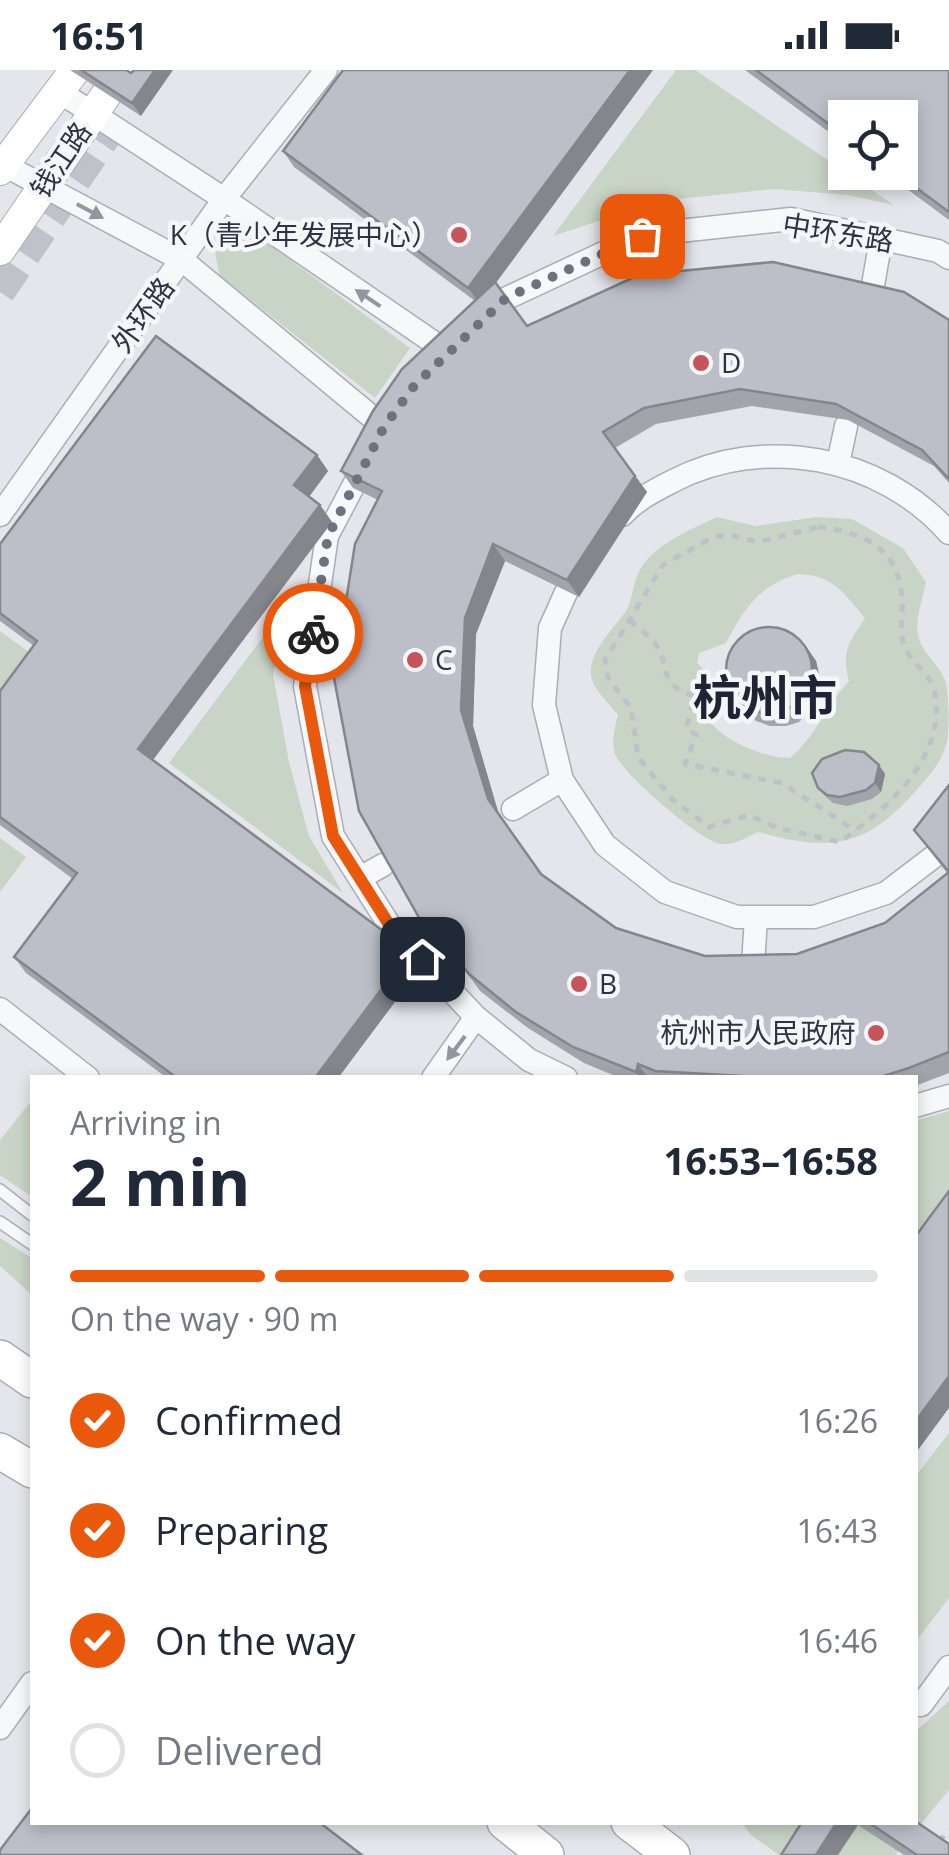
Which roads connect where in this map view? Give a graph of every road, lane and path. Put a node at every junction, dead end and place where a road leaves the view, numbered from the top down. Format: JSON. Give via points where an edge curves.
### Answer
{"nodes":[{"id":1,"x":123,"y":70,"type":"edge"},
{"id":2,"x":326,"y":70,"type":"edge"},
{"id":3,"x":68,"y":81,"type":"edge"},
{"id":4,"x":93,"y":114,"type":"junction"},
{"id":5,"x":2,"y":168,"type":"edge"},
{"id":6,"x":43,"y":186,"type":"junction"},
{"id":7,"x":224,"y":199,"type":"junction"},
{"id":8,"x":881,"y":239,"type":"junction"},
{"id":9,"x":0,"y":250,"type":"edge"},
{"id":10,"x":949,"y":258,"type":"edge"},
{"id":11,"x":182,"y":260,"type":"junction"},
{"id":12,"x":872,"y":291,"type":"edge"},
{"id":13,"x":846,"y":426,"type":"edge"},
{"id":14,"x":838,"y":464,"type":"junction"},
{"id":15,"x":0,"y":514,"type":"edge"},
{"id":16,"x":949,"y":533,"type":"edge"},
{"id":17,"x":630,"y":620,"type":"junction"},
{"id":18,"x":562,"y":780,"type":"junction"},
{"id":19,"x":513,"y":809,"type":"dead end"},
{"id":20,"x":856,"y":831,"type":"junction"},
{"id":21,"x":949,"y":844,"type":"edge"},
{"id":22,"x":383,"y":865,"type":"edge"},
{"id":23,"x":360,"y":878,"type":"junction"},
{"id":24,"x":756,"y":917,"type":"junction"},
{"id":25,"x":753,"y":966,"type":"edge"},
{"id":26,"x":0,"y":1009,"type":"edge"},
{"id":27,"x":476,"y":1016,"type":"junction"},
{"id":28,"x":523,"y":1068,"type":"edge"},
{"id":29,"x":84,"y":1075,"type":"edge"},
{"id":30,"x":435,"y":1075,"type":"edge"},
{"id":31,"x":553,"y":1075,"type":"edge"},
{"id":32,"x":949,"y":1096,"type":"edge"},
{"id":33,"x":918,"y":1105,"type":"edge"},
{"id":34,"x":0,"y":1190,"type":"edge"},
{"id":35,"x":30,"y":1213,"type":"edge"},
{"id":36,"x":0,"y":1222,"type":"edge"},
{"id":37,"x":30,"y":1243,"type":"edge"},
{"id":38,"x":0,"y":1358,"type":"edge"},
{"id":39,"x":30,"y":1379,"type":"edge"},
{"id":40,"x":0,"y":1451,"type":"edge"},
{"id":41,"x":30,"y":1469,"type":"edge"},
{"id":42,"x":949,"y":1666,"type":"edge"},
{"id":43,"x":30,"y":1686,"type":"edge"},
{"id":44,"x":918,"y":1703,"type":"edge"},
{"id":45,"x":0,"y":1728,"type":"edge"},
{"id":46,"x":509,"y":1825,"type":"edge"},
{"id":47,"x":633,"y":1825,"type":"edge"},
{"id":48,"x":949,"y":1829,"type":"edge"},
{"id":49,"x":546,"y":1855,"type":"edge"},
{"id":50,"x":672,"y":1855,"type":"edge"},
{"id":51,"x":930,"y":1855,"type":"edge"}],
"edges":[{"from":1,"to":4,"type":"main road","name":"钱江路"},
{"from":2,"to":7,"type":"street","name":"外环路"},
{"from":3,"to":4,"type":"street"},
{"from":3,"to":5,"type":"main road","name":"钱江路"},
{"from":4,"to":6,"type":"main road","name":"钱江路"},
{"from":4,"to":7,"type":"street"},
{"from":5,"to":6,"type":"street"},
{"from":6,"to":9,"type":"main road","name":"钱江路"},
{"from":6,"to":11,"type":"street","one_way":true},
{"from":8,"to":7,"type":"street","name":"中环东路","one_way":true,"via":[[791,219],[642,236],[506,298],[443,358]]},
{"from":7,"to":11,"type":"street","name":"外环路"},
{"from":8,"to":10,"type":"street","name":"中环东路"},
{"from":8,"to":12,"type":"street"},
{"from":11,"to":15,"type":"street","name":"外环路"},
{"from":11,"to":23,"type":"street","via":[[389,420],[328,536],[305,686],[333,836]]},
{"from":13,"to":14,"type":"street"},
{"from":14,"to":16,"type":"street","via":[[858,468],[926,506]]},
{"from":14,"to":18,"type":"street","via":[[782,454],[704,465],[636,501],[582,557],[550,628],[544,705]]},
{"from":17,"to":20,"type":"path","via":[[656,644],[664,673],[680,692],[695,696],[686,728],[696,736],[685,764],[782,783]]},
{"from":17,"to":20,"type":"path","via":[[605,660],[608,678],[631,708],[638,757],[673,800],[709,828],[749,815],[840,842]]},
{"from":17,"to":20,"type":"path","via":[[663,565],[715,536],[758,542],[818,527],[889,554],[899,576],[907,656],[934,684],[940,714],[932,752],[915,776]]},
{"from":18,"to":19,"type":"street"},
{"from":18,"to":24,"type":"street","via":[[605,845],[665,892]]},
{"from":21,"to":24,"type":"street","via":[[886,893],[814,917]]},
{"from":22,"to":23,"type":"street"},
{"from":23,"to":27,"type":"street","via":[[390,926]]},
{"from":24,"to":25,"type":"street"},
{"from":26,"to":29,"type":"street"},
{"from":27,"to":28,"type":"street"},
{"from":27,"to":30,"type":"street","one_way":true},
{"from":28,"to":31,"type":"street"},
{"from":32,"to":33,"type":"street"},
{"from":34,"to":35,"type":"lane"},
{"from":36,"to":37,"type":"lane"},
{"from":38,"to":39,"type":"main road"},
{"from":40,"to":41,"type":"main road"},
{"from":42,"to":44,"type":"street"},
{"from":43,"to":45,"type":"street"},
{"from":46,"to":49,"type":"main road"},
{"from":47,"to":50,"type":"main road"},
{"from":48,"to":51,"type":"path"}]}
